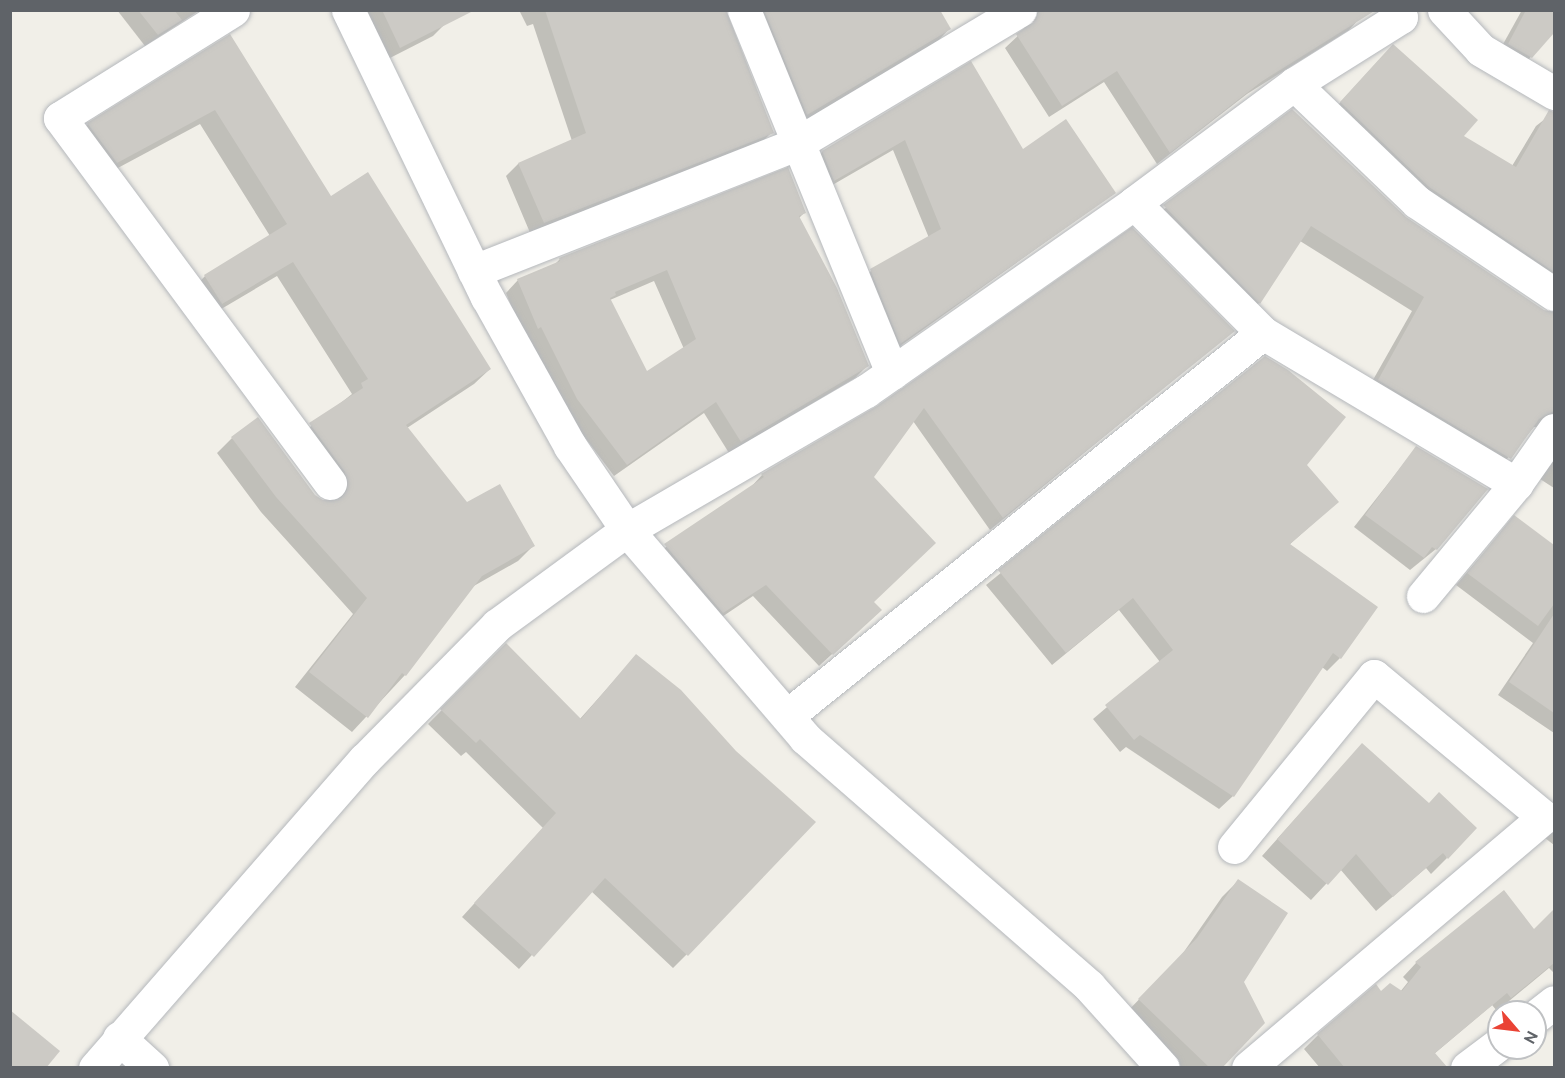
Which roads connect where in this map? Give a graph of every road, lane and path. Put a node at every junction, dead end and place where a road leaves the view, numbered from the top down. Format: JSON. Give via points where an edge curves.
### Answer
{"nodes":[{"id":1,"x":233,"y":10,"type":"edge"},
{"id":2,"x":348,"y":10,"type":"edge"},
{"id":3,"x":744,"y":10,"type":"edge"},
{"id":4,"x":1020,"y":10,"type":"edge"},
{"id":5,"x":1444,"y":10,"type":"edge"},
{"id":6,"x":1404,"y":13,"type":"edge"},
{"id":7,"x":1294,"y":84,"type":"junction"},
{"id":8,"x":1554,"y":93,"type":"edge"},
{"id":9,"x":796,"y":144,"type":"junction"},
{"id":10,"x":1134,"y":203,"type":"junction"},
{"id":11,"x":474,"y":271,"type":"junction"},
{"id":12,"x":1554,"y":294,"type":"edge"},
{"id":13,"x":1263,"y":333,"type":"junction"},
{"id":14,"x":892,"y":373,"type":"junction"},
{"id":15,"x":1554,"y":430,"type":"edge"},
{"id":16,"x":330,"y":483,"type":"dead end"},
{"id":17,"x":1516,"y":484,"type":"junction"},
{"id":18,"x":627,"y":530,"type":"junction"},
{"id":19,"x":1423,"y":596,"type":"dead end"},
{"id":20,"x":787,"y":716,"type":"junction"},
{"id":21,"x":1551,"y":815,"type":"edge"},
{"id":22,"x":1234,"y":847,"type":"dead end"},
{"id":23,"x":118,"y":1038,"type":"junction"},
{"id":24,"x":1487,"y":1053,"type":"edge"},
{"id":25,"x":95,"y":1068,"type":"edge"},
{"id":26,"x":152,"y":1068,"type":"edge"},
{"id":27,"x":1163,"y":1068,"type":"edge"},
{"id":28,"x":1248,"y":1068,"type":"edge"},
{"id":29,"x":1467,"y":1068,"type":"edge"}],
"edges":[{"from":1,"to":16,"type":"street","via":[[60,118]]},
{"from":2,"to":11,"type":"street"},
{"from":3,"to":9,"type":"street"},
{"from":4,"to":9,"type":"street"},
{"from":5,"to":8,"type":"street","via":[[1481,50]]},
{"from":6,"to":7,"type":"street"},
{"from":7,"to":10,"type":"street"},
{"from":7,"to":12,"type":"street","via":[[1417,202]]},
{"from":9,"to":11,"type":"street"},
{"from":9,"to":14,"type":"street"},
{"from":10,"to":13,"type":"street"},
{"from":10,"to":14,"type":"street"},
{"from":11,"to":18,"type":"street","via":[[570,446]]},
{"from":13,"to":17,"type":"street"},
{"from":13,"to":20,"type":"street"},
{"from":14,"to":18,"type":"street"},
{"from":15,"to":17,"type":"street"},
{"from":17,"to":19,"type":"street"},
{"from":18,"to":20,"type":"street"},
{"from":18,"to":23,"type":"street","via":[[497,625],[365,759]]},
{"from":20,"to":27,"type":"street","via":[[834,767],[1089,986]]},
{"from":21,"to":22,"type":"street","via":[[1374,676]]},
{"from":21,"to":28,"type":"street"},
{"from":23,"to":25,"type":"street"},
{"from":23,"to":26,"type":"street"},
{"from":24,"to":29,"type":"street"}]}
